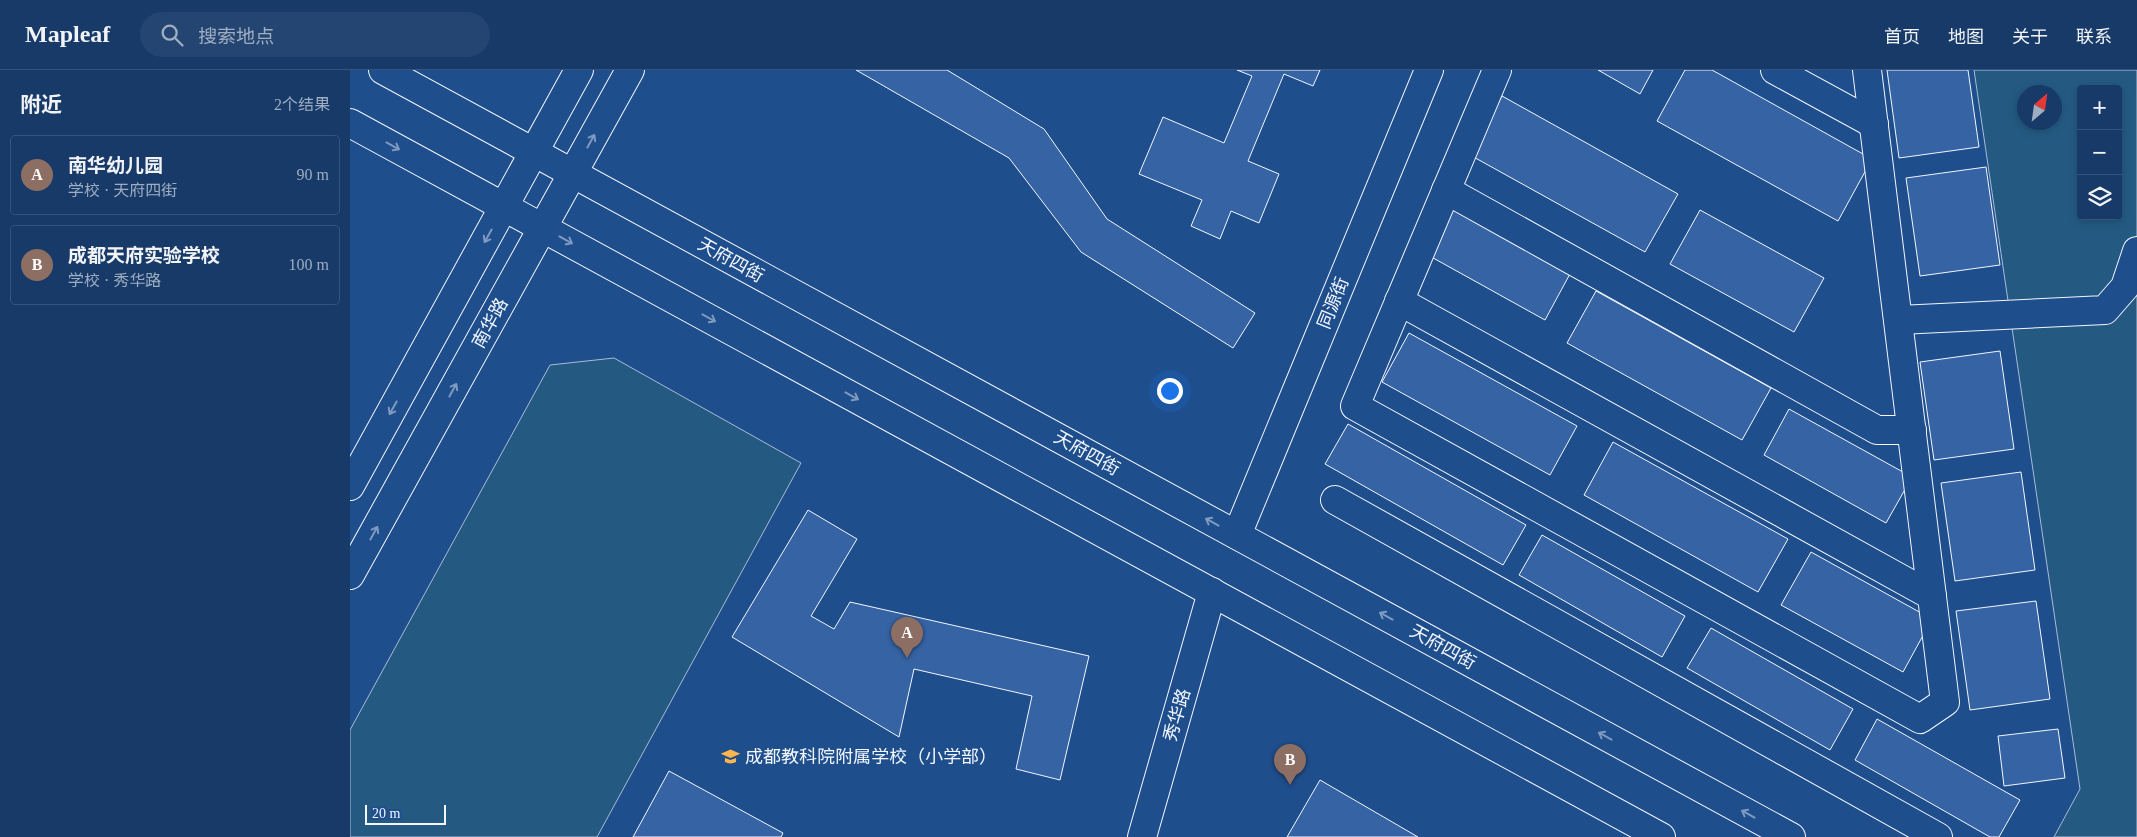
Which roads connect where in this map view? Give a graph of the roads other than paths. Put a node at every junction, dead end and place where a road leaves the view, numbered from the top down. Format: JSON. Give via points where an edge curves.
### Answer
{"nodes":[{"id":1,"x":383,"y":70,"type":"edge"},
{"id":2,"x":579,"y":70,"type":"edge"},
{"id":3,"x":630,"y":70,"type":"edge"},
{"id":4,"x":1430,"y":70,"type":"edge"},
{"id":5,"x":1497,"y":70,"type":"edge"},
{"id":6,"x":1775,"y":70,"type":"edge"},
{"id":7,"x":1867,"y":70,"type":"edge"},
{"id":8,"x":350,"y":123,"type":"edge"},
{"id":9,"x":1874,"y":124,"type":"junction"},
{"id":10,"x":534,"y":152,"type":"junction"},
{"id":11,"x":573,"y":173,"type":"junction"},
{"id":12,"x":1446,"y":190,"type":"junction"},
{"id":13,"x":504,"y":207,"type":"junction"},
{"id":14,"x":543,"y":228,"type":"junction"},
{"id":15,"x":2137,"y":251,"type":"edge"},
{"id":16,"x":1399,"y":301,"type":"junction"},
{"id":17,"x":1899,"y":320,"type":"junction"},
{"id":18,"x":1912,"y":430,"type":"junction"},
{"id":19,"x":350,"y":486,"type":"edge"},
{"id":20,"x":1334,"y":500,"type":"dead end"},
{"id":21,"x":1237,"y":535,"type":"junction"},
{"id":22,"x":350,"y":575,"type":"edge"},
{"id":23,"x":1212,"y":592,"type":"junction"},
{"id":24,"x":1932,"y":596,"type":"junction"},
{"id":25,"x":1142,"y":837,"type":"edge"},
{"id":26,"x":1661,"y":837,"type":"edge"},
{"id":27,"x":1790,"y":837,"type":"edge"},
{"id":28,"x":1938,"y":837,"type":"edge"}],
"edges":[{"from":1,"to":10,"type":"main road","name":"天府四街"},
{"from":2,"to":10,"type":"main road"},
{"from":11,"to":3,"type":"main road","name":"南华路","one_way":true},
{"from":4,"to":21,"type":"main road","name":"同源街"},
{"from":5,"to":12,"type":"main road"},
{"from":6,"to":9,"type":"main road"},
{"from":7,"to":9,"type":"main road"},
{"from":8,"to":13,"type":"main road","one_way":true},
{"from":9,"to":17,"type":"main road"},
{"from":10,"to":11,"type":"main road","name":"天府四街"},
{"from":10,"to":13,"type":"main road"},
{"from":11,"to":14,"type":"main road","name":"南华路"},
{"from":21,"to":11,"type":"main road","name":"天府四街","one_way":true},
{"from":12,"to":16,"type":"main road"},
{"from":12,"to":18,"type":"main road","via":[[1877,430]]},
{"from":13,"to":14,"type":"main road"},
{"from":13,"to":19,"type":"main road","one_way":true},
{"from":22,"to":14,"type":"main road","name":"南华路","one_way":true},
{"from":14,"to":23,"type":"main road","one_way":true},
{"from":15,"to":17,"type":"main road","via":[[2125,287],[2105,310]]},
{"from":16,"to":24,"type":"main road"},
{"from":16,"to":24,"type":"main road","via":[[1354,406],[1920,718],[1945,702]]},
{"from":17,"to":18,"type":"main road"},
{"from":18,"to":24,"type":"main road"},
{"from":20,"to":28,"type":"main road"},
{"from":27,"to":21,"type":"main road","name":"天府四街","one_way":true},
{"from":23,"to":25,"type":"main road","name":"秀华路"},
{"from":23,"to":26,"type":"main road"}]}
